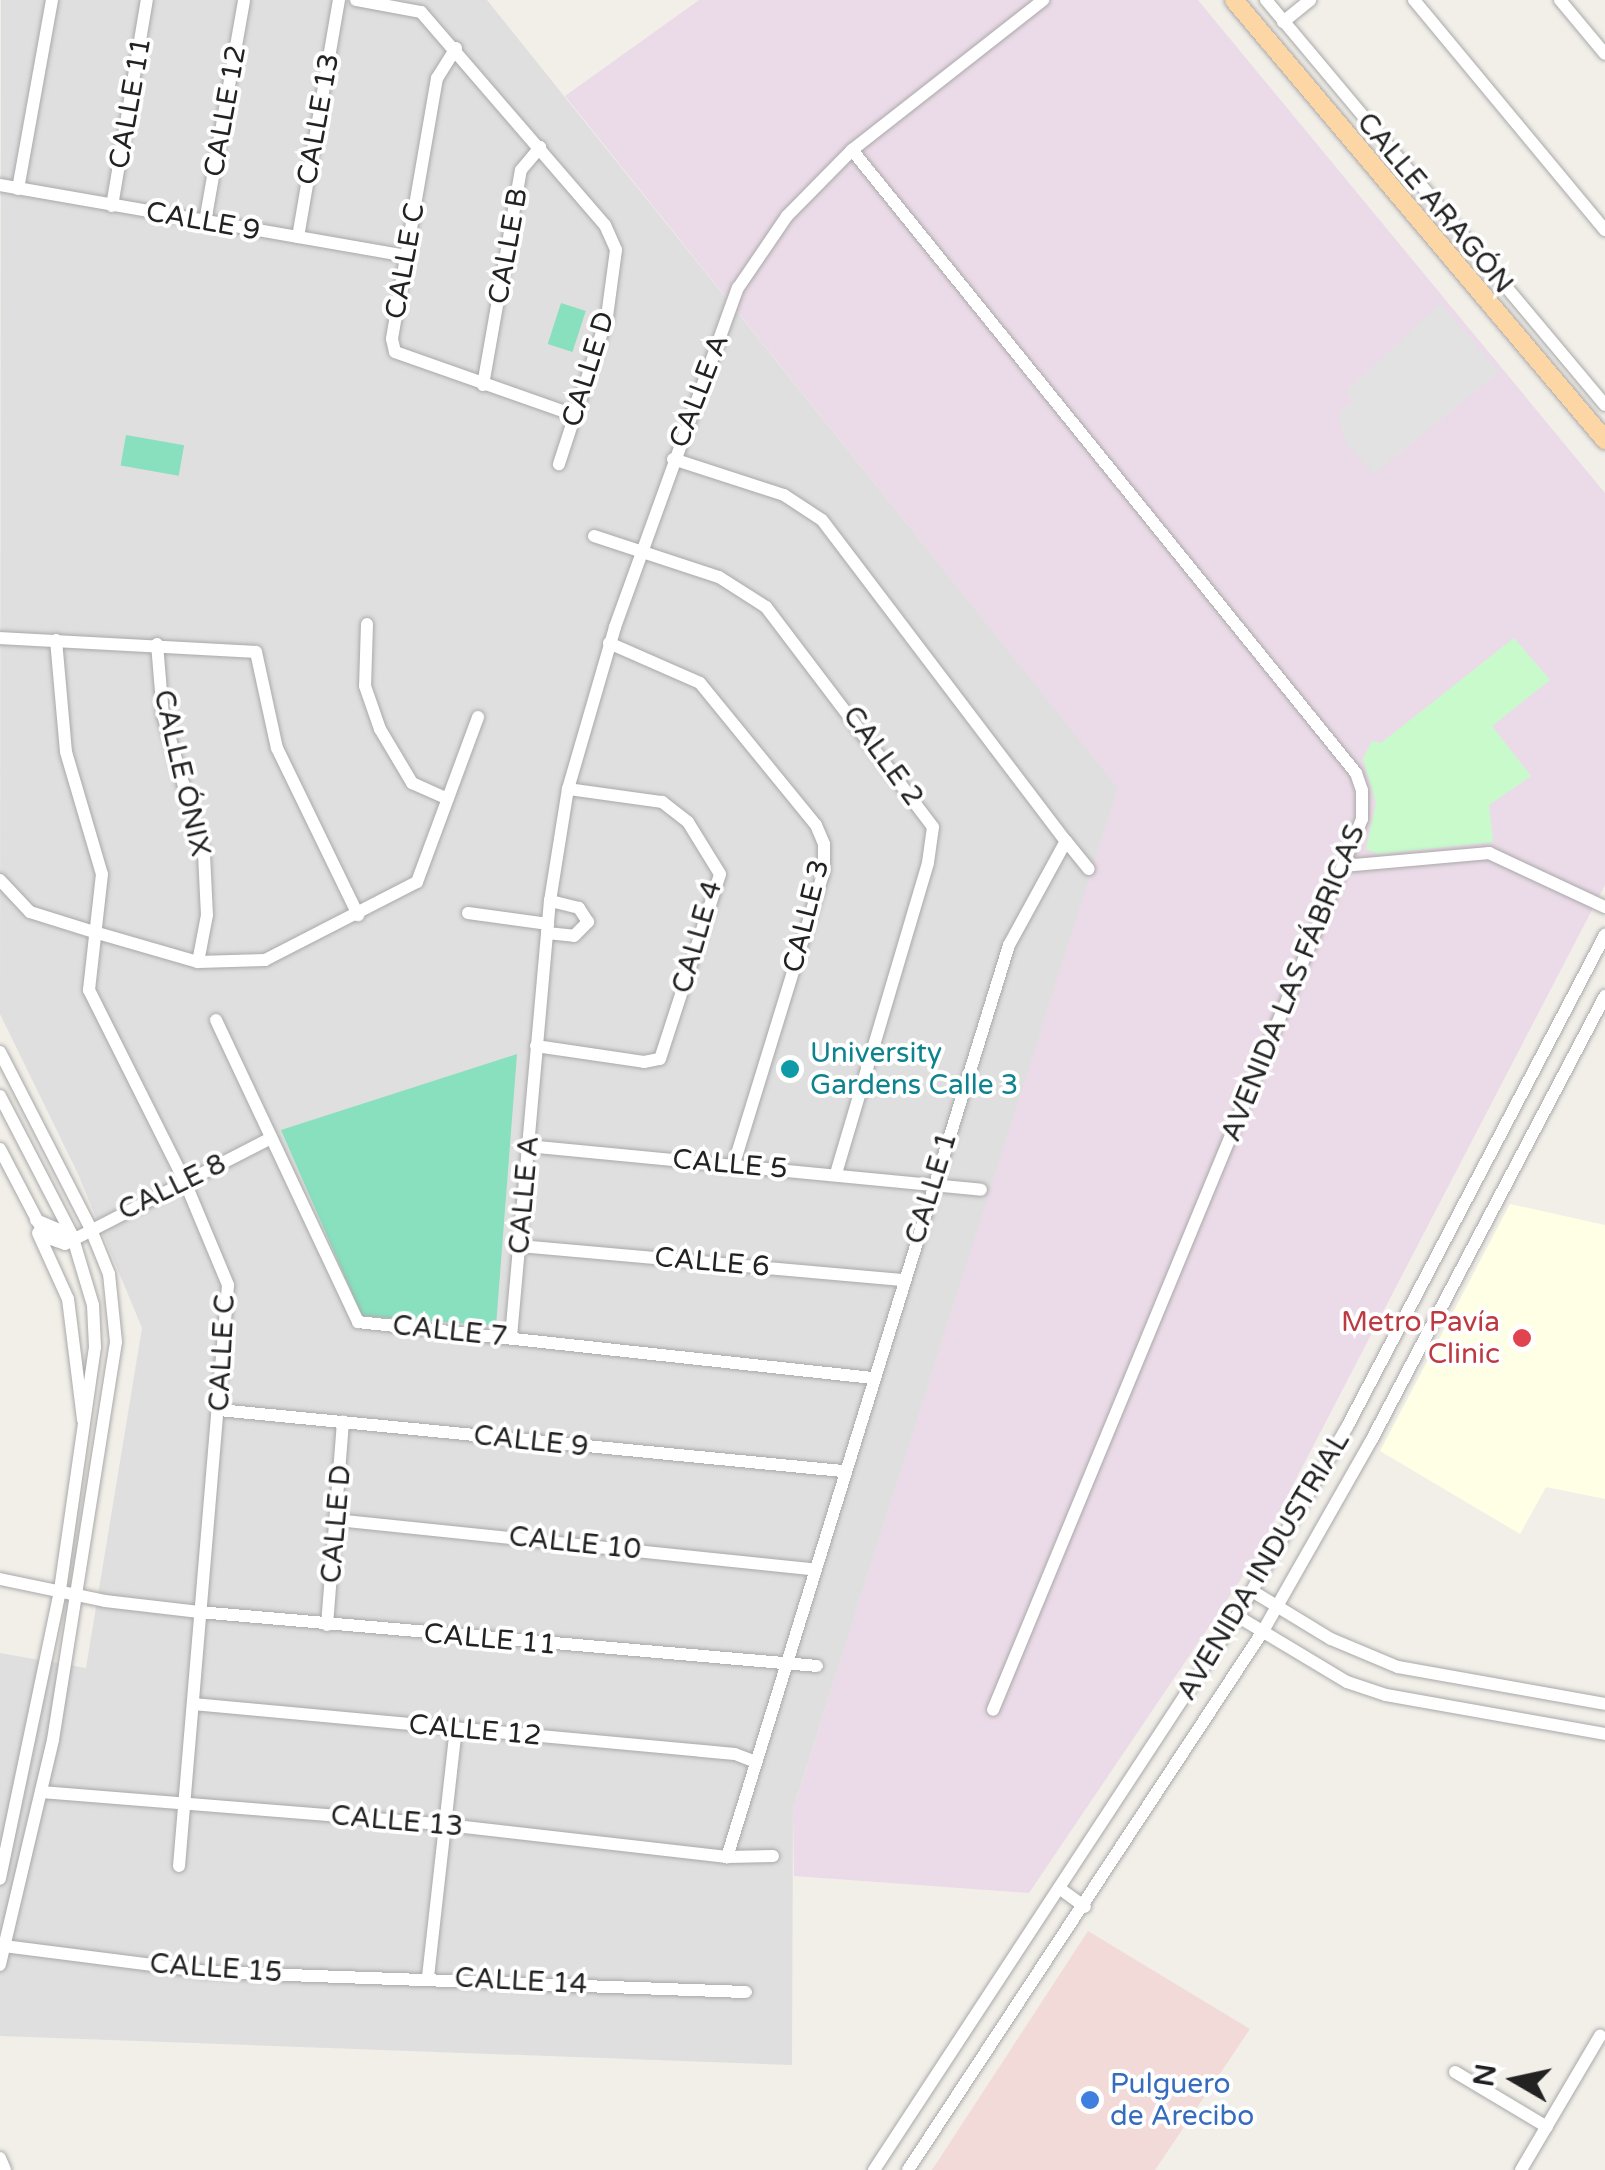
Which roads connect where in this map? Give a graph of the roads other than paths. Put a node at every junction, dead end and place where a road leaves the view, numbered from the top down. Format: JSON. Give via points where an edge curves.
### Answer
{"nodes":[{"id":1,"x":52,"y":0,"type":"edge"},
{"id":2,"x":147,"y":0,"type":"edge"},
{"id":3,"x":244,"y":0,"type":"edge"},
{"id":4,"x":339,"y":0,"type":"edge"},
{"id":5,"x":356,"y":0,"type":"edge"},
{"id":6,"x":1043,"y":0,"type":"edge"},
{"id":7,"x":1220,"y":0,"type":"edge"},
{"id":8,"x":1234,"y":0,"type":"edge"},
{"id":9,"x":1266,"y":0,"type":"edge"},
{"id":10,"x":1310,"y":0,"type":"edge"},
{"id":11,"x":1414,"y":0,"type":"edge"},
{"id":12,"x":1560,"y":0,"type":"edge"},
{"id":13,"x":1283,"y":22,"type":"junction"},
{"id":14,"x":456,"y":48,"type":"junction"},
{"id":15,"x":1270,"y":48,"type":"junction"},
{"id":16,"x":1605,"y":54,"type":"edge"},
{"id":17,"x":540,"y":146,"type":"junction"},
{"id":18,"x":852,"y":150,"type":"junction"},
{"id":19,"x":562,"y":172,"type":"joint"},
{"id":20,"x":0,"y":185,"type":"edge"},
{"id":21,"x":18,"y":189,"type":"junction"},
{"id":22,"x":112,"y":206,"type":"junction"},
{"id":23,"x":205,"y":222,"type":"junction"},
{"id":24,"x":1605,"y":230,"type":"edge"},
{"id":25,"x":298,"y":237,"type":"junction"},
{"id":26,"x":406,"y":256,"type":"junction"},
{"id":27,"x":483,"y":385,"type":"junction"},
{"id":28,"x":1605,"y":405,"type":"edge"},
{"id":29,"x":574,"y":415,"type":"junction"},
{"id":30,"x":1605,"y":440,"type":"edge"},
{"id":31,"x":673,"y":459,"type":"junction"},
{"id":32,"x":559,"y":464,"type":"dead end"},
{"id":33,"x":594,"y":536,"type":"dead end"},
{"id":34,"x":641,"y":552,"type":"junction"},
{"id":35,"x":367,"y":624,"type":"dead end"},
{"id":36,"x":0,"y":638,"type":"edge"},
{"id":37,"x":56,"y":640,"type":"junction"},
{"id":38,"x":609,"y":643,"type":"junction"},
{"id":39,"x":158,"y":644,"type":"junction"},
{"id":40,"x":478,"y":717,"type":"dead end"},
{"id":41,"x":568,"y":789,"type":"junction"},
{"id":42,"x":448,"y":798,"type":"junction"},
{"id":43,"x":1066,"y":841,"type":"junction"},
{"id":44,"x":1343,"y":866,"type":"junction"},
{"id":45,"x":1089,"y":869,"type":"dead end"},
{"id":46,"x":0,"y":880,"type":"edge"},
{"id":47,"x":550,"y":901,"type":"junction"},
{"id":48,"x":1605,"y":906,"type":"edge"},
{"id":49,"x":468,"y":913,"type":"dead end"},
{"id":50,"x":358,"y":915,"type":"junction"},
{"id":51,"x":547,"y":928,"type":"junction"},
{"id":52,"x":94,"y":932,"type":"junction"},
{"id":53,"x":1605,"y":936,"type":"edge"},
{"id":54,"x":198,"y":962,"type":"junction"},
{"id":55,"x":1605,"y":996,"type":"edge"},
{"id":56,"x":216,"y":1020,"type":"dead end"},
{"id":57,"x":536,"y":1046,"type":"junction"},
{"id":58,"x":0,"y":1052,"type":"edge"},
{"id":59,"x":0,"y":1096,"type":"edge"},
{"id":60,"x":272,"y":1138,"type":"junction"},
{"id":61,"x":528,"y":1146,"type":"junction"},
{"id":62,"x":0,"y":1150,"type":"edge"},
{"id":63,"x":734,"y":1164,"type":"junction"},
{"id":64,"x":836,"y":1174,"type":"junction"},
{"id":65,"x":185,"y":1182,"type":"junction"},
{"id":66,"x":932,"y":1182,"type":"junction"},
{"id":67,"x":981,"y":1190,"type":"dead end"},
{"id":68,"x":36,"y":1220,"type":"junction"},
{"id":69,"x":90,"y":1227,"type":"junction"},
{"id":70,"x":72,"y":1235,"type":"junction"},
{"id":71,"x":520,"y":1246,"type":"junction"},
{"id":72,"x":904,"y":1280,"type":"junction"},
{"id":73,"x":511,"y":1337,"type":"junction"},
{"id":74,"x":873,"y":1378,"type":"junction"},
{"id":75,"x":219,"y":1410,"type":"junction"},
{"id":76,"x":344,"y":1422,"type":"junction"},
{"id":77,"x":85,"y":1432,"type":"junction"},
{"id":78,"x":842,"y":1471,"type":"junction"},
{"id":79,"x":336,"y":1520,"type":"junction"},
{"id":80,"x":813,"y":1569,"type":"junction"},
{"id":81,"x":0,"y":1579,"type":"edge"},
{"id":82,"x":60,"y":1591,"type":"junction"},
{"id":83,"x":1252,"y":1591,"type":"junction"},
{"id":84,"x":79,"y":1597,"type":"junction"},
{"id":85,"x":1278,"y":1606,"type":"junction"},
{"id":86,"x":199,"y":1612,"type":"junction"},
{"id":87,"x":1237,"y":1616,"type":"junction"},
{"id":88,"x":327,"y":1625,"type":"junction"},
{"id":89,"x":1263,"y":1631,"type":"junction"},
{"id":90,"x":782,"y":1663,"type":"junction"},
{"id":91,"x":817,"y":1666,"type":"dead end"},
{"id":92,"x":193,"y":1704,"type":"junction"},
{"id":93,"x":1605,"y":1704,"type":"edge"},
{"id":94,"x":993,"y":1710,"type":"dead end"},
{"id":95,"x":456,"y":1728,"type":"junction"},
{"id":96,"x":1605,"y":1734,"type":"edge"},
{"id":97,"x":756,"y":1762,"type":"junction"},
{"id":98,"x":41,"y":1792,"type":"junction"},
{"id":99,"x":185,"y":1802,"type":"junction"},
{"id":100,"x":447,"y":1825,"type":"junction"},
{"id":101,"x":774,"y":1856,"type":"dead end"},
{"id":102,"x":726,"y":1858,"type":"junction"},
{"id":103,"x":179,"y":1866,"type":"dead end"},
{"id":104,"x":0,"y":1878,"type":"edge"},
{"id":105,"x":1059,"y":1888,"type":"junction"},
{"id":106,"x":1085,"y":1908,"type":"junction"},
{"id":107,"x":4,"y":1946,"type":"junction"},
{"id":108,"x":0,"y":1964,"type":"edge"},
{"id":109,"x":428,"y":1977,"type":"junction"},
{"id":110,"x":746,"y":1992,"type":"dead end"},
{"id":111,"x":1600,"y":2036,"type":"dead end"},
{"id":112,"x":1456,"y":2072,"type":"dead end"},
{"id":113,"x":1546,"y":2127,"type":"junction"},
{"id":114,"x":0,"y":2158,"type":"edge"},
{"id":115,"x":5,"y":2170,"type":"edge"},
{"id":116,"x":874,"y":2170,"type":"edge"},
{"id":117,"x":908,"y":2170,"type":"edge"},
{"id":118,"x":1521,"y":2170,"type":"edge"}],
"edges":[{"from":1,"to":21,"type":"street"},
{"from":2,"to":22,"type":"street","name":"CALLE 11"},
{"from":3,"to":23,"type":"street","name":"CALLE 12"},
{"from":4,"to":25,"type":"street","name":"CALLE 13"},
{"from":5,"to":14,"type":"street","via":[[420,12]]},
{"from":6,"to":18,"type":"street","name":"CALLE A"},
{"from":7,"to":15,"type":"main road"},
{"from":8,"to":15,"type":"main road"},
{"from":9,"to":13,"type":"street","name":"CALLE ARAGÓN"},
{"from":10,"to":13,"type":"street"},
{"from":11,"to":24,"type":"street"},
{"from":12,"to":16,"type":"street"},
{"from":13,"to":28,"type":"street","name":"CALLE ARAGÓN"},
{"from":14,"to":17,"type":"street"},
{"from":14,"to":26,"type":"street","name":"CALLE C","via":[[437,78]]},
{"from":15,"to":30,"type":"main road"},
{"from":17,"to":19,"type":"street","name":"CALLE B"},
{"from":17,"to":27,"type":"street","name":"CALLE B","via":[[521,170]]},
{"from":18,"to":31,"type":"street","name":"CALLE A","via":[[787,216],[738,288]]},
{"from":18,"to":44,"type":"street","name":"AVENIDA LAS FÁBRICAS","via":[[1356,773],[1362,819]]},
{"from":19,"to":29,"type":"street","name":"CALLE D","via":[[605,225],[616,250],[608,318]]},
{"from":20,"to":21,"type":"street","name":"CALLE 9"},
{"from":21,"to":22,"type":"street","name":"CALLE 9"},
{"from":22,"to":23,"type":"street","name":"CALLE 9"},
{"from":23,"to":25,"type":"street","name":"CALLE 9"},
{"from":25,"to":26,"type":"street","name":"CALLE 9"},
{"from":26,"to":27,"type":"street","name":"CALLE C","via":[[396,352]]},
{"from":27,"to":29,"type":"street","name":"CALLE C"},
{"from":29,"to":32,"type":"street","name":"CALLE D"},
{"from":31,"to":34,"type":"street","name":"CALLE A"},
{"from":31,"to":43,"type":"street","via":[[784,495],[822,520]]},
{"from":33,"to":34,"type":"street"},
{"from":34,"to":38,"type":"street","name":"CALLE A"},
{"from":34,"to":64,"type":"street","name":"CALLE 2","via":[[719,577],[766,607],[932,826],[928,862]]},
{"from":35,"to":42,"type":"street","via":[[365,686],[380,729],[412,782]]},
{"from":36,"to":37,"type":"street"},
{"from":37,"to":39,"type":"street"},
{"from":37,"to":52,"type":"street","name":"CALLE C","via":[[66,752],[102,874]]},
{"from":38,"to":41,"type":"street","name":"CALLE A"},
{"from":38,"to":63,"type":"street","name":"CALLE 3","via":[[700,683],[816,825],[824,844],[824,871]]},
{"from":39,"to":50,"type":"street","via":[[244,646],[256,652],[277,748]]},
{"from":39,"to":54,"type":"street","name":"CALLE ÓNIX","via":[[162,715],[204,854],[207,915]]},
{"from":40,"to":42,"type":"street"},
{"from":41,"to":47,"type":"street","name":"CALLE A"},
{"from":41,"to":57,"type":"street","name":"CALLE 4","via":[[662,802],[688,822],[720,874],[660,1058],[644,1062]]},
{"from":42,"to":50,"type":"street","via":[[417,882]]},
{"from":43,"to":45,"type":"street"},
{"from":43,"to":66,"type":"street","name":"CALLE 1","via":[[1008,945]]},
{"from":44,"to":48,"type":"street","via":[[1489,852]]},
{"from":44,"to":94,"type":"street","name":"AVENIDA LAS FÁBRICAS"},
{"from":46,"to":52,"type":"street","via":[[30,912]]},
{"from":47,"to":51,"type":"street","name":"CALLE A"},
{"from":47,"to":51,"type":"street","via":[[579,908],[588,922],[574,936]]},
{"from":49,"to":51,"type":"street"},
{"from":50,"to":54,"type":"street","via":[[265,960]]},
{"from":51,"to":57,"type":"street","name":"CALLE A"},
{"from":52,"to":54,"type":"street"},
{"from":52,"to":65,"type":"street","name":"CALLE C","via":[[89,990]]},
{"from":53,"to":83,"type":"street","name":"AVENIDA INDUSTRIAL","via":[[1347,1428]]},
{"from":55,"to":85,"type":"street","name":"AVENIDA INDUSTRIAL"},
{"from":56,"to":60,"type":"street","name":"CALLE 7"},
{"from":57,"to":61,"type":"street","name":"CALLE A"},
{"from":58,"to":69,"type":"street"},
{"from":59,"to":70,"type":"street"},
{"from":60,"to":65,"type":"street","name":"CALLE 8"},
{"from":60,"to":73,"type":"street","name":"CALLE 7","via":[[358,1322]]},
{"from":61,"to":63,"type":"street","name":"CALLE 5"},
{"from":61,"to":71,"type":"street","name":"CALLE A"},
{"from":62,"to":68,"type":"street"},
{"from":63,"to":64,"type":"street","name":"CALLE 5"},
{"from":64,"to":66,"type":"street","name":"CALLE 5"},
{"from":65,"to":69,"type":"street","name":"CALLE 8"},
{"from":65,"to":75,"type":"street","name":"CALLE C","via":[[228,1284]]},
{"from":66,"to":67,"type":"street","name":"CALLE 5"},
{"from":66,"to":72,"type":"street","name":"CALLE 1"},
{"from":68,"to":70,"type":"street","via":[[54,1243],[65,1244]]},
{"from":68,"to":77,"type":"street","via":[[68,1298]]},
{"from":69,"to":70,"type":"street","name":"CALLE 8"},
{"from":69,"to":84,"type":"street","via":[[109,1274],[116,1342]]},
{"from":70,"to":77,"type":"street","via":[[93,1304]]},
{"from":71,"to":72,"type":"street","name":"CALLE 6"},
{"from":71,"to":73,"type":"street","name":"CALLE A"},
{"from":72,"to":74,"type":"street","name":"CALLE 1"},
{"from":73,"to":74,"type":"street","name":"CALLE 7"},
{"from":74,"to":78,"type":"street","name":"CALLE 1"},
{"from":75,"to":76,"type":"street","name":"CALLE 9"},
{"from":75,"to":86,"type":"street","name":"CALLE C"},
{"from":76,"to":78,"type":"street","name":"CALLE 9"},
{"from":76,"to":79,"type":"street","name":"CALLE D"},
{"from":77,"to":82,"type":"street"},
{"from":78,"to":80,"type":"street","name":"CALLE 1"},
{"from":79,"to":80,"type":"street","name":"CALLE 10"},
{"from":79,"to":88,"type":"street","name":"CALLE D"},
{"from":80,"to":90,"type":"street","name":"CALLE 1"},
{"from":81,"to":82,"type":"street","name":"CALLE 11"},
{"from":82,"to":84,"type":"street","name":"CALLE 11"},
{"from":82,"to":104,"type":"street"},
{"from":83,"to":85,"type":"street"},
{"from":83,"to":87,"type":"street","name":"AVENIDA INDUSTRIAL"},
{"from":84,"to":86,"type":"street","name":"CALLE 11"},
{"from":84,"to":98,"type":"street"},
{"from":85,"to":89,"type":"street","name":"AVENIDA INDUSTRIAL"},
{"from":85,"to":93,"type":"street","via":[[1398,1667]]},
{"from":86,"to":88,"type":"street","name":"CALLE 11"},
{"from":86,"to":92,"type":"street","name":"CALLE C"},
{"from":87,"to":89,"type":"street"},
{"from":87,"to":105,"type":"street","name":"AVENIDA INDUSTRIAL"},
{"from":88,"to":90,"type":"street","name":"CALLE 11"},
{"from":89,"to":96,"type":"street","via":[[1347,1682],[1386,1695]]},
{"from":89,"to":106,"type":"street","name":"AVENIDA INDUSTRIAL"},
{"from":90,"to":91,"type":"street","name":"CALLE 11"},
{"from":90,"to":97,"type":"street","name":"CALLE 1"},
{"from":92,"to":95,"type":"street","name":"CALLE 12"},
{"from":92,"to":99,"type":"street","name":"CALLE C"},
{"from":95,"to":97,"type":"street","name":"CALLE 12"},
{"from":95,"to":100,"type":"street","name":"CALLE 14"},
{"from":97,"to":102,"type":"street","name":"CALLE 1"},
{"from":98,"to":99,"type":"street","name":"CALLE 13"},
{"from":98,"to":107,"type":"street"},
{"from":99,"to":100,"type":"street","name":"CALLE 13"},
{"from":99,"to":103,"type":"street","name":"CALLE C"},
{"from":100,"to":102,"type":"street","name":"CALLE 13"},
{"from":100,"to":109,"type":"street","name":"CALLE 14"},
{"from":101,"to":102,"type":"street","name":"CALLE 13"},
{"from":105,"to":106,"type":"street"},
{"from":105,"to":116,"type":"street","name":"AVENIDA INDUSTRIAL"},
{"from":106,"to":117,"type":"street","name":"AVENIDA INDUSTRIAL"},
{"from":107,"to":108,"type":"street"},
{"from":107,"to":109,"type":"street","name":"CALLE 15","via":[[207,1972]]},
{"from":109,"to":110,"type":"street","name":"CALLE 14"},
{"from":111,"to":113,"type":"street"},
{"from":112,"to":113,"type":"street"},
{"from":113,"to":118,"type":"street"},
{"from":114,"to":115,"type":"street"}]}
